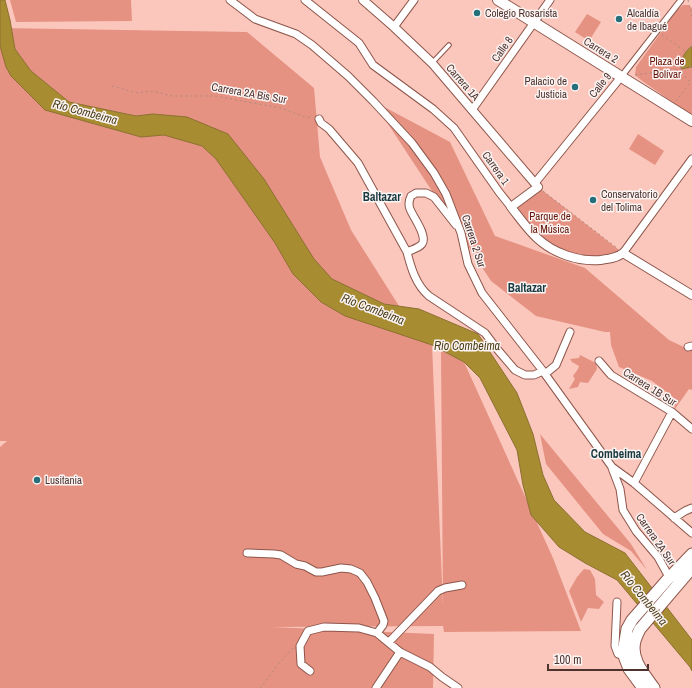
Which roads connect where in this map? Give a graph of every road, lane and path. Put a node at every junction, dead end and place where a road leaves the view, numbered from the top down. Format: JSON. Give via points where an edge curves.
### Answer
{"nodes":[{"id":1,"x":230,"y":0,"type":"edge"},
{"id":2,"x":305,"y":0,"type":"edge"},
{"id":3,"x":363,"y":0,"type":"edge"},
{"id":4,"x":414,"y":0,"type":"edge"},
{"id":5,"x":498,"y":0,"type":"edge"},
{"id":6,"x":550,"y":0,"type":"edge"},
{"id":7,"x":681,"y":0,"type":"edge"},
{"id":8,"x":688,"y":0,"type":"edge"},
{"id":9,"x":692,"y":18,"type":"edge"},
{"id":10,"x":534,"y":22,"type":"junction"},
{"id":11,"x":394,"y":27,"type":"junction"},
{"id":12,"x":657,"y":32,"type":"junction"},
{"id":13,"x":449,"y":45,"type":"dead end"},
{"id":14,"x":692,"y":46,"type":"edge"},
{"id":15,"x":686,"y":51,"type":"junction"},
{"id":16,"x":432,"y":63,"type":"junction"},
{"id":17,"x":692,"y":68,"type":"edge"},
{"id":18,"x":681,"y":69,"type":"junction"},
{"id":19,"x":622,"y":77,"type":"junction"},
{"id":20,"x":691,"y":83,"type":"edge"},
{"id":21,"x":112,"y":86,"type":"dead end"},
{"id":22,"x":671,"y":107,"type":"junction"},
{"id":23,"x":472,"y":110,"type":"junction"},
{"id":24,"x":319,"y":119,"type":"joint"},
{"id":25,"x":692,"y":121,"type":"edge"},
{"id":26,"x":692,"y":159,"type":"edge"},
{"id":27,"x":537,"y":185,"type":"junction"},
{"id":28,"x":511,"y":207,"type":"junction"},
{"id":29,"x":461,"y":233,"type":"junction"},
{"id":30,"x":407,"y":252,"type":"junction"},
{"id":31,"x":623,"y":253,"type":"junction"},
{"id":32,"x":692,"y":295,"type":"edge"},
{"id":33,"x":570,"y":332,"type":"dead end"},
{"id":34,"x":599,"y":361,"type":"dead end"},
{"id":35,"x":544,"y":372,"type":"junction"},
{"id":36,"x":672,"y":412,"type":"junction"},
{"id":37,"x":692,"y":429,"type":"edge"},
{"id":38,"x":612,"y":467,"type":"junction"},
{"id":39,"x":634,"y":483,"type":"junction"},
{"id":40,"x":692,"y":508,"type":"edge"},
{"id":41,"x":674,"y":518,"type":"junction"},
{"id":42,"x":692,"y":533,"type":"edge"},
{"id":43,"x":247,"y":553,"type":"dead end"},
{"id":44,"x":692,"y":554,"type":"edge"},
{"id":45,"x":692,"y":568,"type":"edge"},
{"id":46,"x":668,"y":578,"type":"junction"},
{"id":47,"x":462,"y":585,"type":"dead end"},
{"id":48,"x":618,"y":602,"type":"dead end"},
{"id":49,"x":377,"y":633,"type":"junction"},
{"id":50,"x":389,"y":642,"type":"junction"},
{"id":51,"x":294,"y":647,"type":"dead end"},
{"id":52,"x":400,"y":652,"type":"junction"},
{"id":53,"x":624,"y":656,"type":"junction"},
{"id":54,"x":310,"y":671,"type":"dead end"},
{"id":55,"x":264,"y":685,"type":"junction"},
{"id":56,"x":260,"y":688,"type":"edge"},
{"id":57,"x":263,"y":688,"type":"edge"},
{"id":58,"x":376,"y":688,"type":"edge"},
{"id":59,"x":458,"y":688,"type":"edge"},
{"id":60,"x":643,"y":688,"type":"edge"},
{"id":61,"x":654,"y":688,"type":"edge"}],
"edges":[{"from":1,"to":29,"type":"street","name":"Carrera 2 Sur","via":[[256,19],[296,34],[312,45],[373,101],[412,143],[434,173],[446,194]]},
{"from":2,"to":28,"type":"street","name":"Carrera 1","via":[[359,43],[373,65],[454,128]]},
{"from":3,"to":11,"type":"street","name":"Carrera 1A"},
{"from":4,"to":11,"type":"street"},
{"from":5,"to":10,"type":"main road","name":"Carrera 2"},
{"from":6,"to":10,"type":"street","name":"Calle 8"},
{"from":7,"to":12,"type":"street","name":"Calle 9"},
{"from":8,"to":9,"type":"path"},
{"from":10,"to":19,"type":"main road","name":"Carrera 2"},
{"from":10,"to":23,"type":"street","name":"Calle 8"},
{"from":11,"to":16,"type":"street","name":"Carrera 1A"},
{"from":12,"to":15,"type":"path"},
{"from":12,"to":19,"type":"street","name":"Calle 9"},
{"from":13,"to":16,"type":"lane"},
{"from":14,"to":15,"type":"path"},
{"from":15,"to":18,"type":"path","via":[[682,57]]},
{"from":16,"to":23,"type":"street","name":"Carrera 1A"},
{"from":17,"to":18,"type":"path"},
{"from":18,"to":19,"type":"path"},
{"from":18,"to":20,"type":"path"},
{"from":19,"to":22,"type":"main road","name":"Carrera 2"},
{"from":19,"to":27,"type":"street","name":"Calle 9"},
{"from":20,"to":22,"type":"path"},
{"from":21,"to":24,"type":"path","name":"Carrera 2A Bis Sur","via":[[137,93],[153,91],[172,96],[215,96],[281,108]]},
{"from":22,"to":25,"type":"main road","name":"Carrera 2"},
{"from":23,"to":27,"type":"street","name":"Carrera 1A"},
{"from":24,"to":30,"type":"street","via":[[358,163]]},
{"from":26,"to":31,"type":"street"},
{"from":27,"to":28,"type":"street","name":"Calle 9"},
{"from":27,"to":31,"type":"path"},
{"from":28,"to":31,"type":"street","name":"Carrera 1","via":[[541,242],[566,255],[597,260],[620,256]]},
{"from":29,"to":30,"type":"street","via":[[434,197],[426,193],[416,193],[410,196],[409,208],[423,240],[421,245]]},
{"from":29,"to":35,"type":"street","name":"Carrera 2 Sur","via":[[468,264],[482,293]]},
{"from":30,"to":35,"type":"street","via":[[411,269],[423,291],[485,333],[515,370],[525,375]]},
{"from":31,"to":32,"type":"street"},
{"from":33,"to":35,"type":"street","via":[[556,365]]},
{"from":34,"to":36,"type":"street","name":"Carrera 1B Sur","via":[[611,375]]},
{"from":35,"to":38,"type":"street","name":"Carrera 2 Sur"},
{"from":36,"to":37,"type":"street","name":"Carrera 1B Sur"},
{"from":36,"to":39,"type":"street"},
{"from":38,"to":39,"type":"street","name":"Carrera 2 Sur"},
{"from":38,"to":46,"type":"street","name":"Carrera 2A Sur","via":[[620,489],[623,510],[636,532],[658,557]]},
{"from":39,"to":41,"type":"street","name":"Carrera 2 Sur"},
{"from":40,"to":41,"type":"street"},
{"from":41,"to":42,"type":"street","name":"Carrera 2 Sur"},
{"from":43,"to":49,"type":"street","via":[[281,555],[316,572],[341,568],[360,573],[375,598],[384,621]]},
{"from":44,"to":46,"type":"main road"},
{"from":45,"to":61,"type":"main road","via":[[640,629],[635,641],[637,663]]},
{"from":46,"to":53,"type":"main road","via":[[626,629]]},
{"from":47,"to":50,"type":"street","via":[[438,591]]},
{"from":48,"to":53,"type":"street","via":[[615,646],[618,654]]},
{"from":49,"to":50,"type":"street"},
{"from":49,"to":54,"type":"street","via":[[359,628],[324,627],[308,631],[300,646],[301,664]]},
{"from":50,"to":52,"type":"street"},
{"from":51,"to":55,"type":"path"},
{"from":52,"to":58,"type":"street"},
{"from":52,"to":59,"type":"street","via":[[430,667]]},
{"from":53,"to":60,"type":"main road","via":[[629,669]]},
{"from":55,"to":56,"type":"path"},
{"from":55,"to":57,"type":"path"}]}
